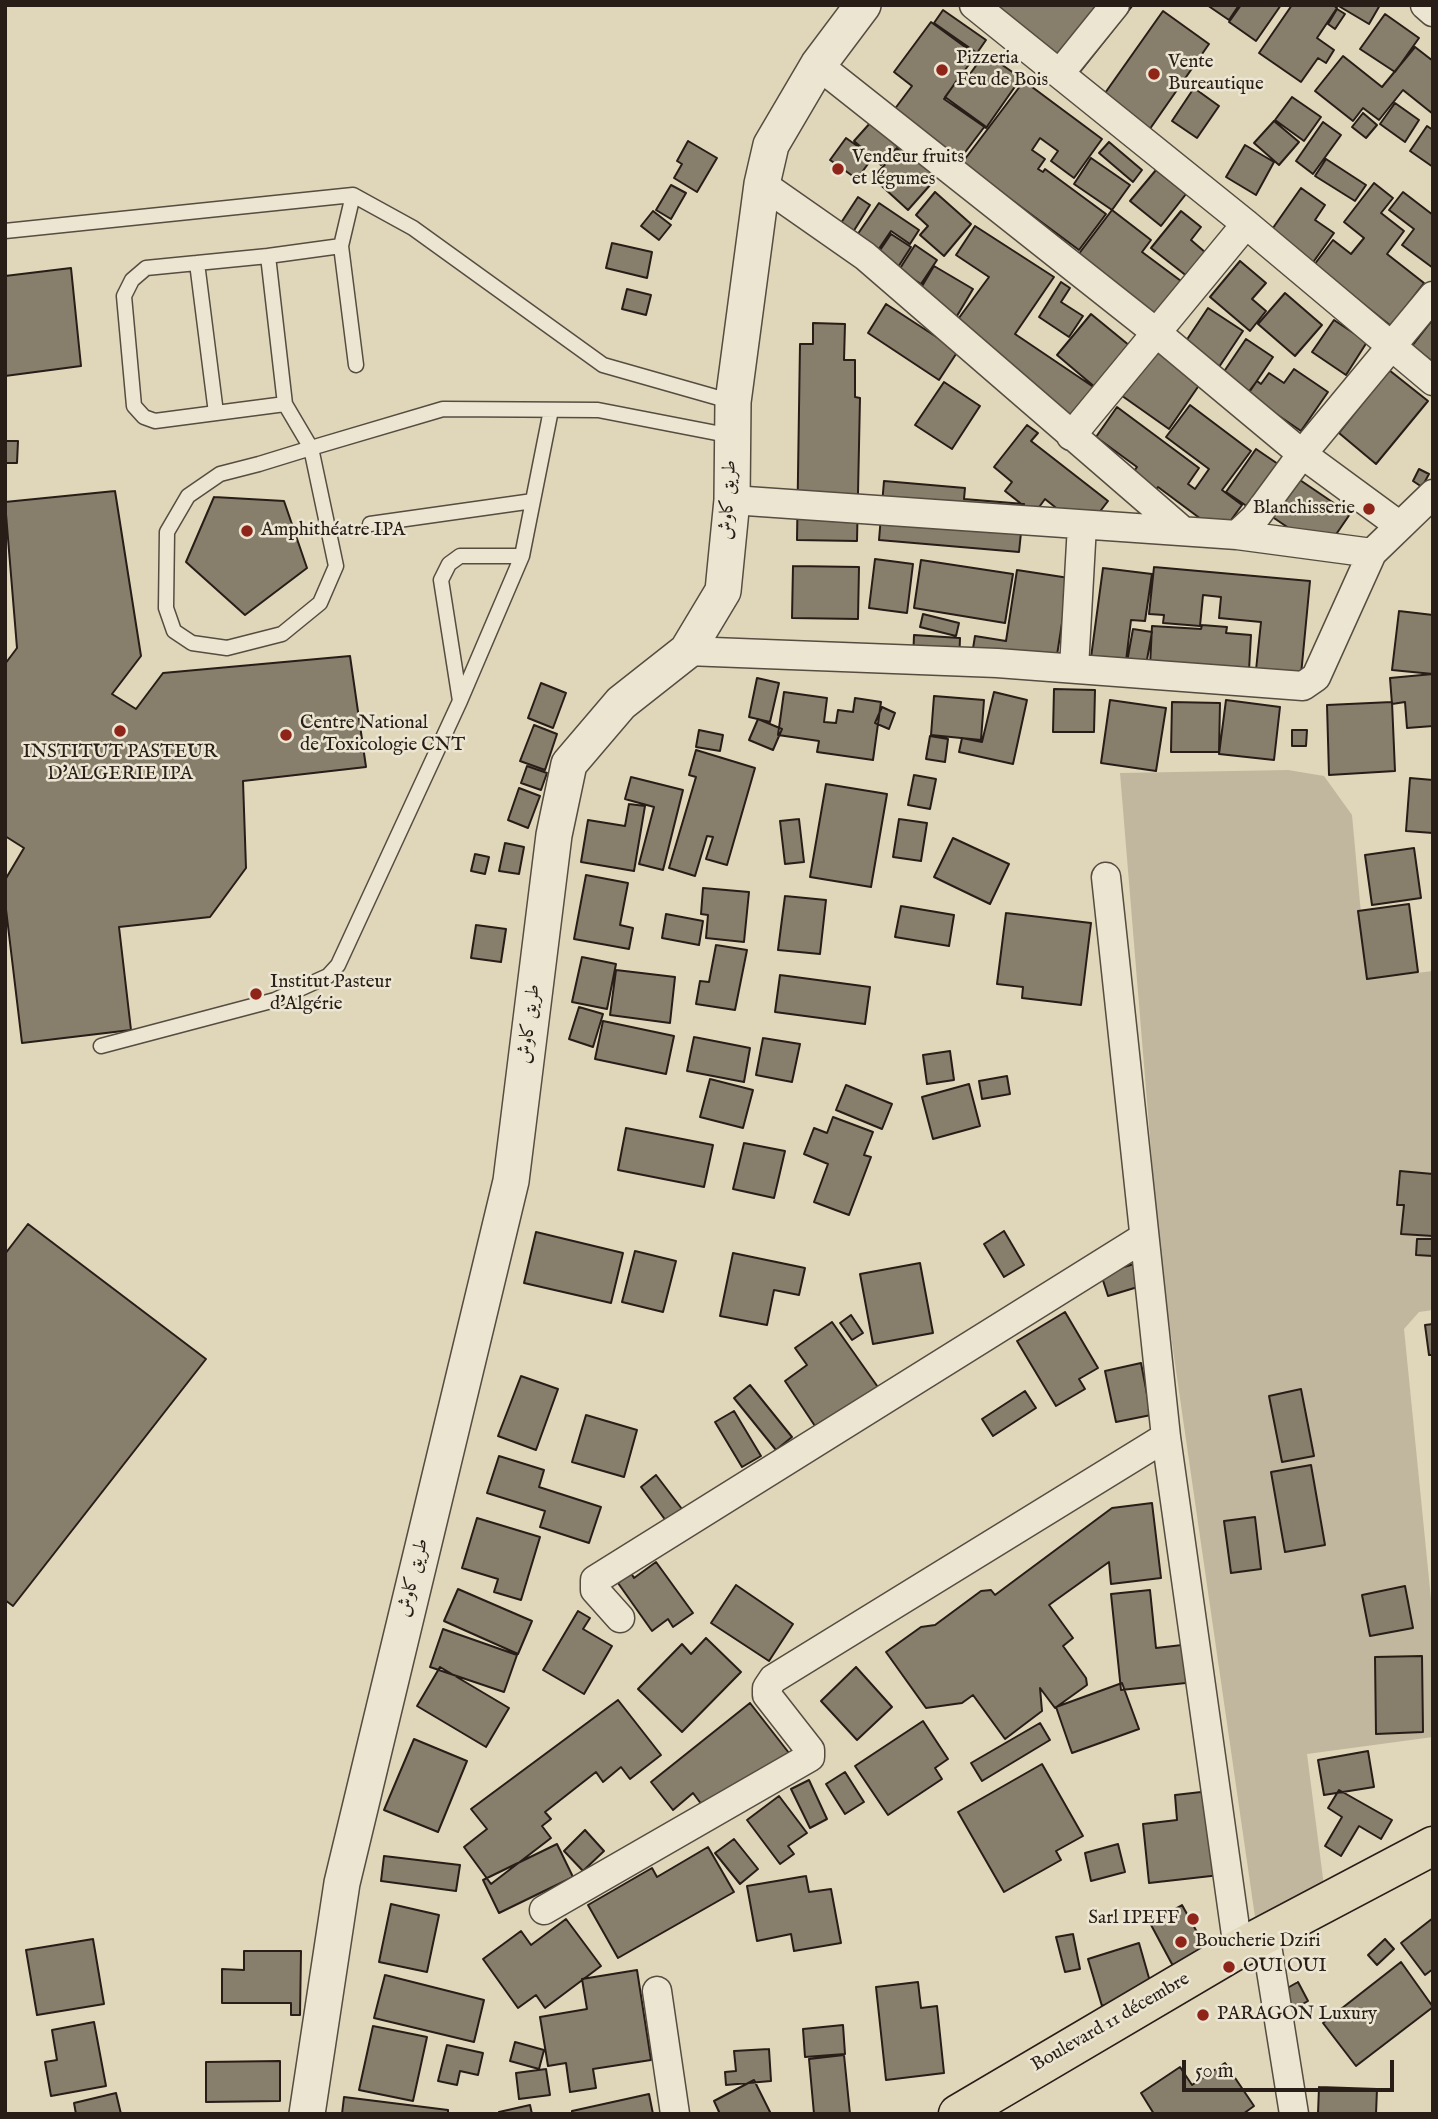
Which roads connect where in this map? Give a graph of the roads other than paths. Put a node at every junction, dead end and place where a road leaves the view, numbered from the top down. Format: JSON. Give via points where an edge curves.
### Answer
{"nodes":[{"id":1,"x":863,"y":5,"type":"edge"},
{"id":2,"x":974,"y":5,"type":"edge"},
{"id":3,"x":1115,"y":5,"type":"edge"},
{"id":4,"x":1424,"y":5,"type":"edge"},
{"id":5,"x":1433,"y":12,"type":"edge"},
{"id":6,"x":818,"y":65,"type":"junction"},
{"id":7,"x":1060,"y":73,"type":"junction"},
{"id":8,"x":762,"y":184,"type":"junction"},
{"id":9,"x":353,"y":195,"type":"junction"},
{"id":10,"x":1246,"y":224,"type":"junction"},
{"id":11,"x":5,"y":231,"type":"edge"},
{"id":12,"x":341,"y":246,"type":"junction"},
{"id":13,"x":268,"y":256,"type":"junction"},
{"id":14,"x":197,"y":263,"type":"junction"},
{"id":15,"x":1433,"y":296,"type":"edge"},
{"id":16,"x":1158,"y":334,"type":"junction"},
{"id":17,"x":1392,"y":346,"type":"junction"},
{"id":18,"x":356,"y":365,"type":"dead end"},
{"id":19,"x":1433,"y":381,"type":"edge"},
{"id":20,"x":733,"y":402,"type":"junction"},
{"id":21,"x":285,"y":404,"type":"junction"},
{"id":22,"x":551,"y":410,"type":"junction"},
{"id":23,"x":216,"y":413,"type":"junction"},
{"id":24,"x":732,"y":436,"type":"junction"},
{"id":25,"x":1071,"y":436,"type":"junction"},
{"id":26,"x":311,"y":448,"type":"junction"},
{"id":27,"x":1302,"y":454,"type":"junction"},
{"id":28,"x":1433,"y":494,"type":"edge"},
{"id":29,"x":732,"y":500,"type":"junction"},
{"id":30,"x":533,"y":501,"type":"junction"},
{"id":31,"x":370,"y":524,"type":"dead end"},
{"id":32,"x":1082,"y":524,"type":"junction"},
{"id":33,"x":1400,"y":526,"type":"junction"},
{"id":34,"x":1183,"y":531,"type":"junction"},
{"id":35,"x":1237,"y":535,"type":"junction"},
{"id":36,"x":1373,"y":553,"type":"junction"},
{"id":37,"x":522,"y":556,"type":"junction"},
{"id":38,"x":687,"y":650,"type":"junction"},
{"id":39,"x":1074,"y":668,"type":"junction"},
{"id":40,"x":460,"y":701,"type":"junction"},
{"id":41,"x":1106,"y":877,"type":"dead end"},
{"id":42,"x":101,"y":1046,"type":"dead end"},
{"id":43,"x":1143,"y":1238,"type":"junction"},
{"id":44,"x":1166,"y":1437,"type":"junction"},
{"id":45,"x":620,"y":1618,"type":"dead end"},
{"id":46,"x":1433,"y":1846,"type":"edge"},
{"id":47,"x":544,"y":1910,"type":"dead end"},
{"id":48,"x":1251,"y":1941,"type":"junction"},
{"id":49,"x":657,"y":1990,"type":"dead end"},
{"id":50,"x":975,"y":2109,"type":"edge"},
{"id":51,"x":307,"y":2114,"type":"edge"},
{"id":52,"x":675,"y":2114,"type":"edge"},
{"id":53,"x":1294,"y":2114,"type":"edge"}],
"edges":[{"from":1,"to":6,"type":"street","name":"طريق كاوش"},
{"from":2,"to":7,"type":"street"},
{"from":3,"to":7,"type":"street"},
{"from":4,"to":5,"type":"street"},
{"from":6,"to":8,"type":"street","name":"طريق كاوش","via":[[771,145]]},
{"from":6,"to":16,"type":"street"},
{"from":7,"to":10,"type":"street"},
{"from":8,"to":20,"type":"street","name":"طريق كاوش"},
{"from":8,"to":25,"type":"street","via":[[865,256]]},
{"from":9,"to":11,"type":"lane"},
{"from":9,"to":12,"type":"lane"},
{"from":9,"to":20,"type":"lane","via":[[413,228],[603,365]]},
{"from":10,"to":16,"type":"street"},
{"from":10,"to":17,"type":"street"},
{"from":12,"to":13,"type":"lane"},
{"from":12,"to":18,"type":"lane"},
{"from":13,"to":14,"type":"lane"},
{"from":13,"to":21,"type":"lane"},
{"from":14,"to":23,"type":"lane"},
{"from":14,"to":23,"type":"lane","via":[[146,268],[132,280],[124,296],[134,406],[155,421]]},
{"from":15,"to":17,"type":"street"},
{"from":16,"to":25,"type":"street"},
{"from":16,"to":27,"type":"street"},
{"from":17,"to":19,"type":"street"},
{"from":17,"to":27,"type":"street"},
{"from":20,"to":24,"type":"street","name":"طريق كاوش"},
{"from":21,"to":23,"type":"lane"},
{"from":21,"to":26,"type":"lane"},
{"from":22,"to":24,"type":"lane","via":[[598,410]]},
{"from":22,"to":26,"type":"lane","via":[[443,409]]},
{"from":22,"to":30,"type":"lane"},
{"from":24,"to":29,"type":"street","name":"طريق كاوش"},
{"from":25,"to":34,"type":"street"},
{"from":26,"to":26,"type":"lane","via":[[220,474],[188,496],[167,532],[166,608],[174,631],[192,643],[227,649],[282,634],[320,603],[336,566]]},
{"from":27,"to":33,"type":"street"},
{"from":27,"to":35,"type":"street"},
{"from":28,"to":33,"type":"street"},
{"from":29,"to":32,"type":"street"},
{"from":29,"to":38,"type":"street","name":"طريق كاوش","via":[[723,591]]},
{"from":30,"to":31,"type":"lane"},
{"from":30,"to":37,"type":"lane"},
{"from":32,"to":34,"type":"street"},
{"from":32,"to":39,"type":"street"},
{"from":33,"to":36,"type":"street"},
{"from":34,"to":35,"type":"street"},
{"from":35,"to":36,"type":"street"},
{"from":36,"to":39,"type":"street","via":[[1316,677],[1303,685]]},
{"from":37,"to":40,"type":"lane"},
{"from":37,"to":40,"type":"lane","via":[[460,556],[449,564],[441,580]]},
{"from":38,"to":39,"type":"street"},
{"from":38,"to":51,"type":"street","name":"طريق كاوش","via":[[621,703],[569,764],[554,835],[511,1181],[342,1883]]},
{"from":40,"to":42,"type":"lane","via":[[346,952],[328,976],[275,1000]]},
{"from":41,"to":43,"type":"street"},
{"from":43,"to":44,"type":"street"},
{"from":43,"to":45,"type":"street","via":[[595,1580],[595,1590]]},
{"from":44,"to":47,"type":"street","via":[[773,1679],[767,1695],[810,1749],[810,1757]]},
{"from":44,"to":48,"type":"street"},
{"from":46,"to":48,"type":"main road","name":"Boulevard 11 décembre"},
{"from":48,"to":50,"type":"main road","name":"Boulevard 11 décembre"},
{"from":48,"to":53,"type":"street"},
{"from":49,"to":52,"type":"street"}]}
